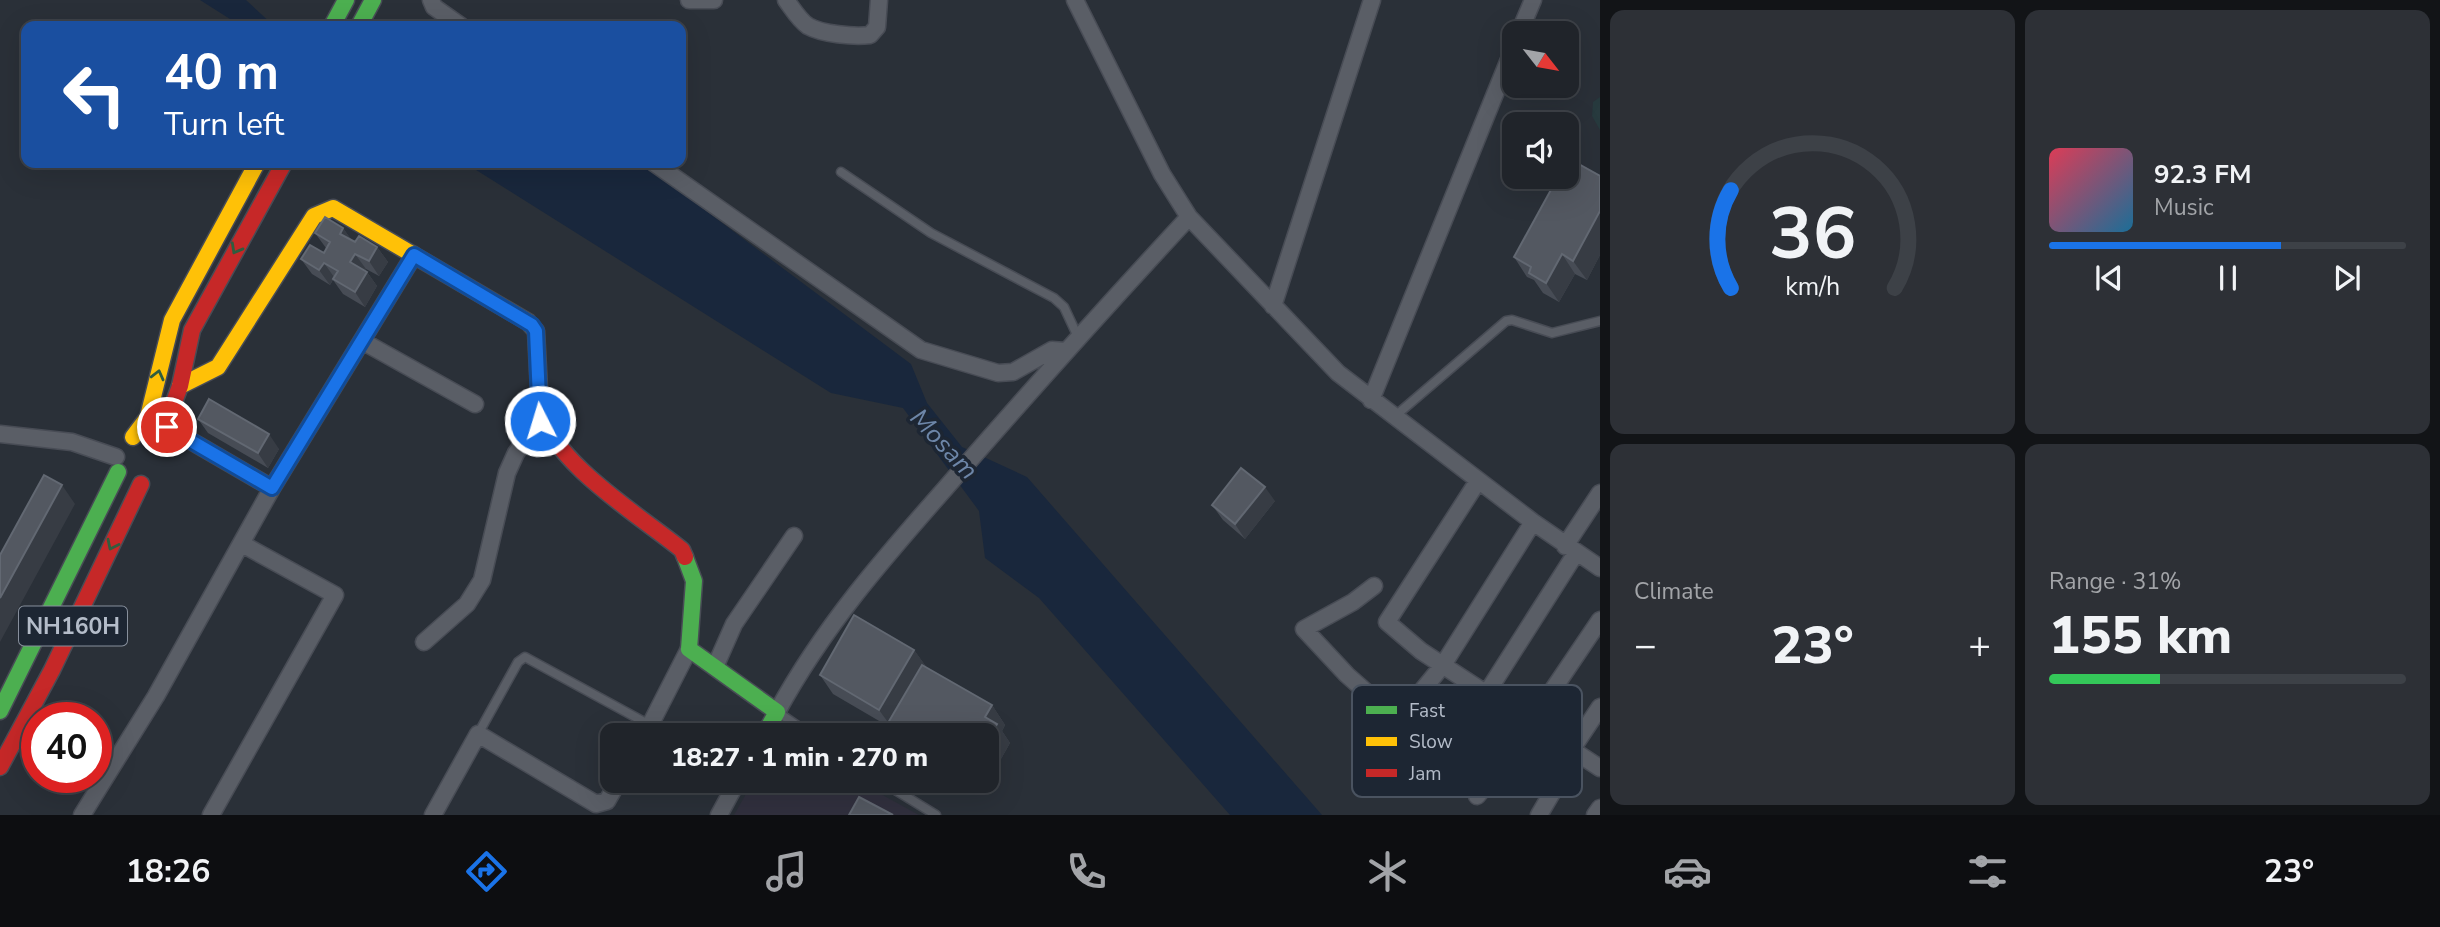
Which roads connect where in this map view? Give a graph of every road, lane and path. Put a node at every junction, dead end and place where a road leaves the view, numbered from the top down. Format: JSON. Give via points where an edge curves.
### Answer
{"nodes":[{"id":1,"x":346,"y":0,"type":"edge"},
{"id":2,"x":373,"y":0,"type":"edge"},
{"id":3,"x":431,"y":0,"type":"edge"},
{"id":4,"x":689,"y":0,"type":"edge"},
{"id":5,"x":714,"y":0,"type":"edge"},
{"id":6,"x":786,"y":0,"type":"edge"},
{"id":7,"x":879,"y":0,"type":"edge"},
{"id":8,"x":1075,"y":0,"type":"edge"},
{"id":9,"x":1372,"y":0,"type":"edge"},
{"id":10,"x":1533,"y":0,"type":"edge"},
{"id":11,"x":335,"y":21,"type":"edge"},
{"id":12,"x":362,"y":21,"type":"edge"},
{"id":13,"x":454,"y":21,"type":"edge"},
{"id":14,"x":1524,"y":21,"type":"edge"},
{"id":15,"x":1502,"y":77,"type":"edge"},
{"id":16,"x":254,"y":168,"type":"edge"},
{"id":17,"x":281,"y":168,"type":"edge"},
{"id":18,"x":661,"y":168,"type":"edge"},
{"id":19,"x":841,"y":172,"type":"dead end"},
{"id":20,"x":1189,"y":217,"type":"junction"},
{"id":21,"x":414,"y":255,"type":"junction"},
{"id":22,"x":1273,"y":306,"type":"junction"},
{"id":23,"x":1600,"y":321,"type":"edge"},
{"id":24,"x":1078,"y":337,"type":"junction"},
{"id":25,"x":362,"y":341,"type":"junction"},
{"id":26,"x":1065,"y":351,"type":"junction"},
{"id":27,"x":180,"y":386,"type":"junction"},
{"id":28,"x":1371,"y":400,"type":"junction"},
{"id":29,"x":475,"y":404,"type":"dead end"},
{"id":30,"x":1394,"y":418,"type":"junction"},
{"id":31,"x":540,"y":421,"type":"junction"},
{"id":32,"x":167,"y":427,"type":"junction"},
{"id":33,"x":0,"y":434,"type":"edge"},
{"id":34,"x":133,"y":437,"type":"junction"},
{"id":35,"x":117,"y":465,"type":"junction"},
{"id":36,"x":1478,"y":481,"type":"junction"},
{"id":37,"x":272,"y":488,"type":"junction"},
{"id":38,"x":1600,"y":493,"type":"edge"},
{"id":39,"x":1533,"y":522,"type":"junction"},
{"id":40,"x":794,"y":536,"type":"dead end"},
{"id":41,"x":242,"y":544,"type":"junction"},
{"id":42,"x":1571,"y":550,"type":"junction"},
{"id":43,"x":1600,"y":568,"type":"edge"},
{"id":44,"x":1374,"y":586,"type":"dead end"},
{"id":45,"x":1600,"y":620,"type":"edge"},
{"id":46,"x":424,"y":642,"type":"dead end"},
{"id":47,"x":689,"y":649,"type":"junction"},
{"id":48,"x":1443,"y":665,"type":"junction"},
{"id":49,"x":715,"y":667,"type":"junction"},
{"id":50,"x":1361,"y":685,"type":"edge"},
{"id":51,"x":1426,"y":685,"type":"edge"},
{"id":52,"x":1475,"y":685,"type":"edge"},
{"id":53,"x":1494,"y":685,"type":"edge"},
{"id":54,"x":1556,"y":685,"type":"edge"},
{"id":55,"x":1600,"y":707,"type":"edge"},
{"id":56,"x":0,"y":711,"type":"edge"},
{"id":57,"x":777,"y":712,"type":"junction"},
{"id":58,"x":636,"y":723,"type":"edge"},
{"id":59,"x":649,"y":723,"type":"edge"},
{"id":60,"x":771,"y":723,"type":"edge"},
{"id":61,"x":793,"y":723,"type":"edge"},
{"id":62,"x":478,"y":734,"type":"junction"},
{"id":63,"x":1582,"y":737,"type":"edge"},
{"id":64,"x":1582,"y":756,"type":"edge"},
{"id":65,"x":0,"y":767,"type":"edge"},
{"id":66,"x":1600,"y":768,"type":"edge"},
{"id":67,"x":612,"y":793,"type":"edge"},
{"id":68,"x":731,"y":793,"type":"edge"},
{"id":69,"x":900,"y":793,"type":"edge"},
{"id":70,"x":1549,"y":797,"type":"edge"},
{"id":71,"x":1600,"y":808,"type":"edge"},
{"id":72,"x":438,"y":813,"type":"edge"},
{"id":73,"x":82,"y":815,"type":"edge"},
{"id":74,"x":211,"y":815,"type":"edge"},
{"id":75,"x":719,"y":815,"type":"edge"},
{"id":76,"x":936,"y":815,"type":"edge"},
{"id":77,"x":1539,"y":815,"type":"edge"},
{"id":78,"x":1595,"y":815,"type":"edge"}],
"edges":[{"from":1,"to":11,"type":"main road"},
{"from":2,"to":12,"type":"main road"},
{"from":3,"to":13,"type":"street"},
{"from":4,"to":5,"type":"street"},
{"from":6,"to":7,"type":"street","via":[[813,28],[862,36],[877,27]]},
{"from":8,"to":20,"type":"street","via":[[1162,174]]},
{"from":9,"to":22,"type":"street"},
{"from":10,"to":14,"type":"street"},
{"from":15,"to":28,"type":"street"},
{"from":34,"to":16,"type":"main road","number":"NH160H","one_way":true,"via":[[148,417],[172,320]]},
{"from":17,"to":27,"type":"main road","one_way":true,"via":[[192,330]]},
{"from":18,"to":26,"type":"street","via":[[921,350],[998,373],[1013,372],[1052,351]]},
{"from":19,"to":24,"type":"lane","via":[[931,233],[1054,298],[1064,307]]},
{"from":20,"to":22,"type":"street"},
{"from":20,"to":24,"type":"street"},
{"from":21,"to":25,"type":"street"},
{"from":21,"to":27,"type":"main road","via":[[333,208],[314,216],[218,367]]},
{"from":21,"to":31,"type":"main road","via":[[532,325]]},
{"from":22,"to":28,"type":"street"},
{"from":23,"to":30,"type":"lane","via":[[1552,333],[1506,321]]},
{"from":24,"to":26,"type":"street"},
{"from":25,"to":29,"type":"street"},
{"from":25,"to":37,"type":"street"},
{"from":26,"to":57,"type":"street","via":[[860,585],[806,658]]},
{"from":27,"to":32,"type":"main road"},
{"from":28,"to":30,"type":"street"},
{"from":30,"to":36,"type":"street"},
{"from":31,"to":46,"type":"street","via":[[507,473],[482,580],[467,604]]},
{"from":31,"to":47,"type":"main road","via":[[565,456],[682,550],[694,581]]},
{"from":32,"to":34,"type":"main road","via":[[160,451],[147,438]]},
{"from":32,"to":37,"type":"street"},
{"from":33,"to":35,"type":"street","via":[[72,442]]},
{"from":34,"to":35,"type":"main road","number":"NH160H","via":[[121,445]]},
{"from":35,"to":56,"type":"main road","number":"NH160H"},
{"from":35,"to":65,"type":"main road","number":"NH160H","one_way":true,"via":[[129,482],[147,482]]},
{"from":36,"to":39,"type":"street"},
{"from":36,"to":48,"type":"street","via":[[1388,619],[1390,627]]},
{"from":37,"to":41,"type":"street"},
{"from":38,"to":42,"type":"street"},
{"from":39,"to":42,"type":"street"},
{"from":39,"to":48,"type":"street"},
{"from":40,"to":49,"type":"street","via":[[734,624]]},
{"from":41,"to":73,"type":"street"},
{"from":41,"to":74,"type":"street","via":[[335,595]]},
{"from":42,"to":43,"type":"street"},
{"from":42,"to":53,"type":"street"},
{"from":44,"to":50,"type":"street","via":[[1305,631]]},
{"from":45,"to":54,"type":"street"},
{"from":47,"to":49,"type":"main road"},
{"from":47,"to":59,"type":"street"},
{"from":48,"to":51,"type":"street"},
{"from":48,"to":52,"type":"street"},
{"from":49,"to":57,"type":"main road"},
{"from":55,"to":63,"type":"street"},
{"from":57,"to":60,"type":"main road"},
{"from":57,"to":61,"type":"lane"},
{"from":58,"to":62,"type":"lane","via":[[525,657],[517,662]]},
{"from":62,"to":67,"type":"street","via":[[596,804],[607,801]]},
{"from":62,"to":72,"type":"street"},
{"from":64,"to":66,"type":"street"},
{"from":68,"to":75,"type":"street"},
{"from":69,"to":76,"type":"lane"},
{"from":70,"to":77,"type":"street"},
{"from":71,"to":78,"type":"street"}]}
